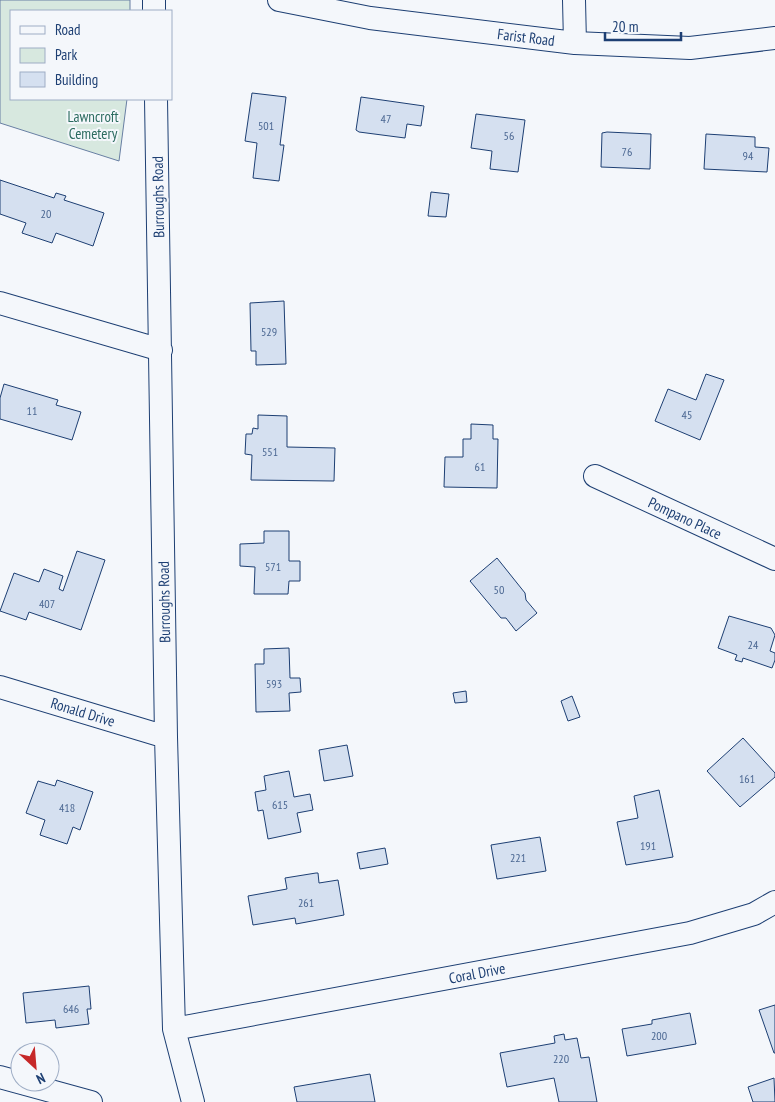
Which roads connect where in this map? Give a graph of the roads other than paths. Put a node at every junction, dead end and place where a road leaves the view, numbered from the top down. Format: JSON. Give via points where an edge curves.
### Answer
{"nodes":[{"id":1,"x":279,"y":0,"type":"edge"},
{"id":2,"x":574,"y":0,"type":"edge"},
{"id":3,"x":775,"y":38,"type":"edge"},
{"id":4,"x":575,"y":43,"type":"junction"},
{"id":5,"x":156,"y":100,"type":"edge"},
{"id":6,"x":0,"y":303,"type":"edge"},
{"id":7,"x":161,"y":350,"type":"junction"},
{"id":8,"x":595,"y":476,"type":"dead end"},
{"id":9,"x":775,"y":559,"type":"edge"},
{"id":10,"x":0,"y":687,"type":"edge"},
{"id":11,"x":166,"y":737,"type":"junction"},
{"id":12,"x":775,"y":902,"type":"edge"},
{"id":13,"x":174,"y":1029,"type":"junction"},
{"id":14,"x":0,"y":1077,"type":"edge"},
{"id":15,"x":90,"y":1102,"type":"edge"},
{"id":16,"x":193,"y":1102,"type":"edge"}],
"edges":[{"from":1,"to":4,"type":"street","name":"Farist Road","via":[[370,18]]},
{"from":2,"to":4,"type":"street"},
{"from":3,"to":4,"type":"street","name":"Farist Road","via":[[690,48]]},
{"from":5,"to":7,"type":"street","name":"Burroughs Road"},
{"from":6,"to":7,"type":"street"},
{"from":7,"to":11,"type":"street","name":"Burroughs Road"},
{"from":8,"to":9,"type":"street","name":"Pompano Place"},
{"from":10,"to":11,"type":"street","name":"Ronald Drive"},
{"from":11,"to":13,"type":"street","name":"Burroughs Road"},
{"from":12,"to":13,"type":"street","name":"Coral Drive","via":[[754,914],[690,933]]},
{"from":13,"to":16,"type":"street","name":"Burroughs Road"},
{"from":14,"to":15,"type":"street"}]}
